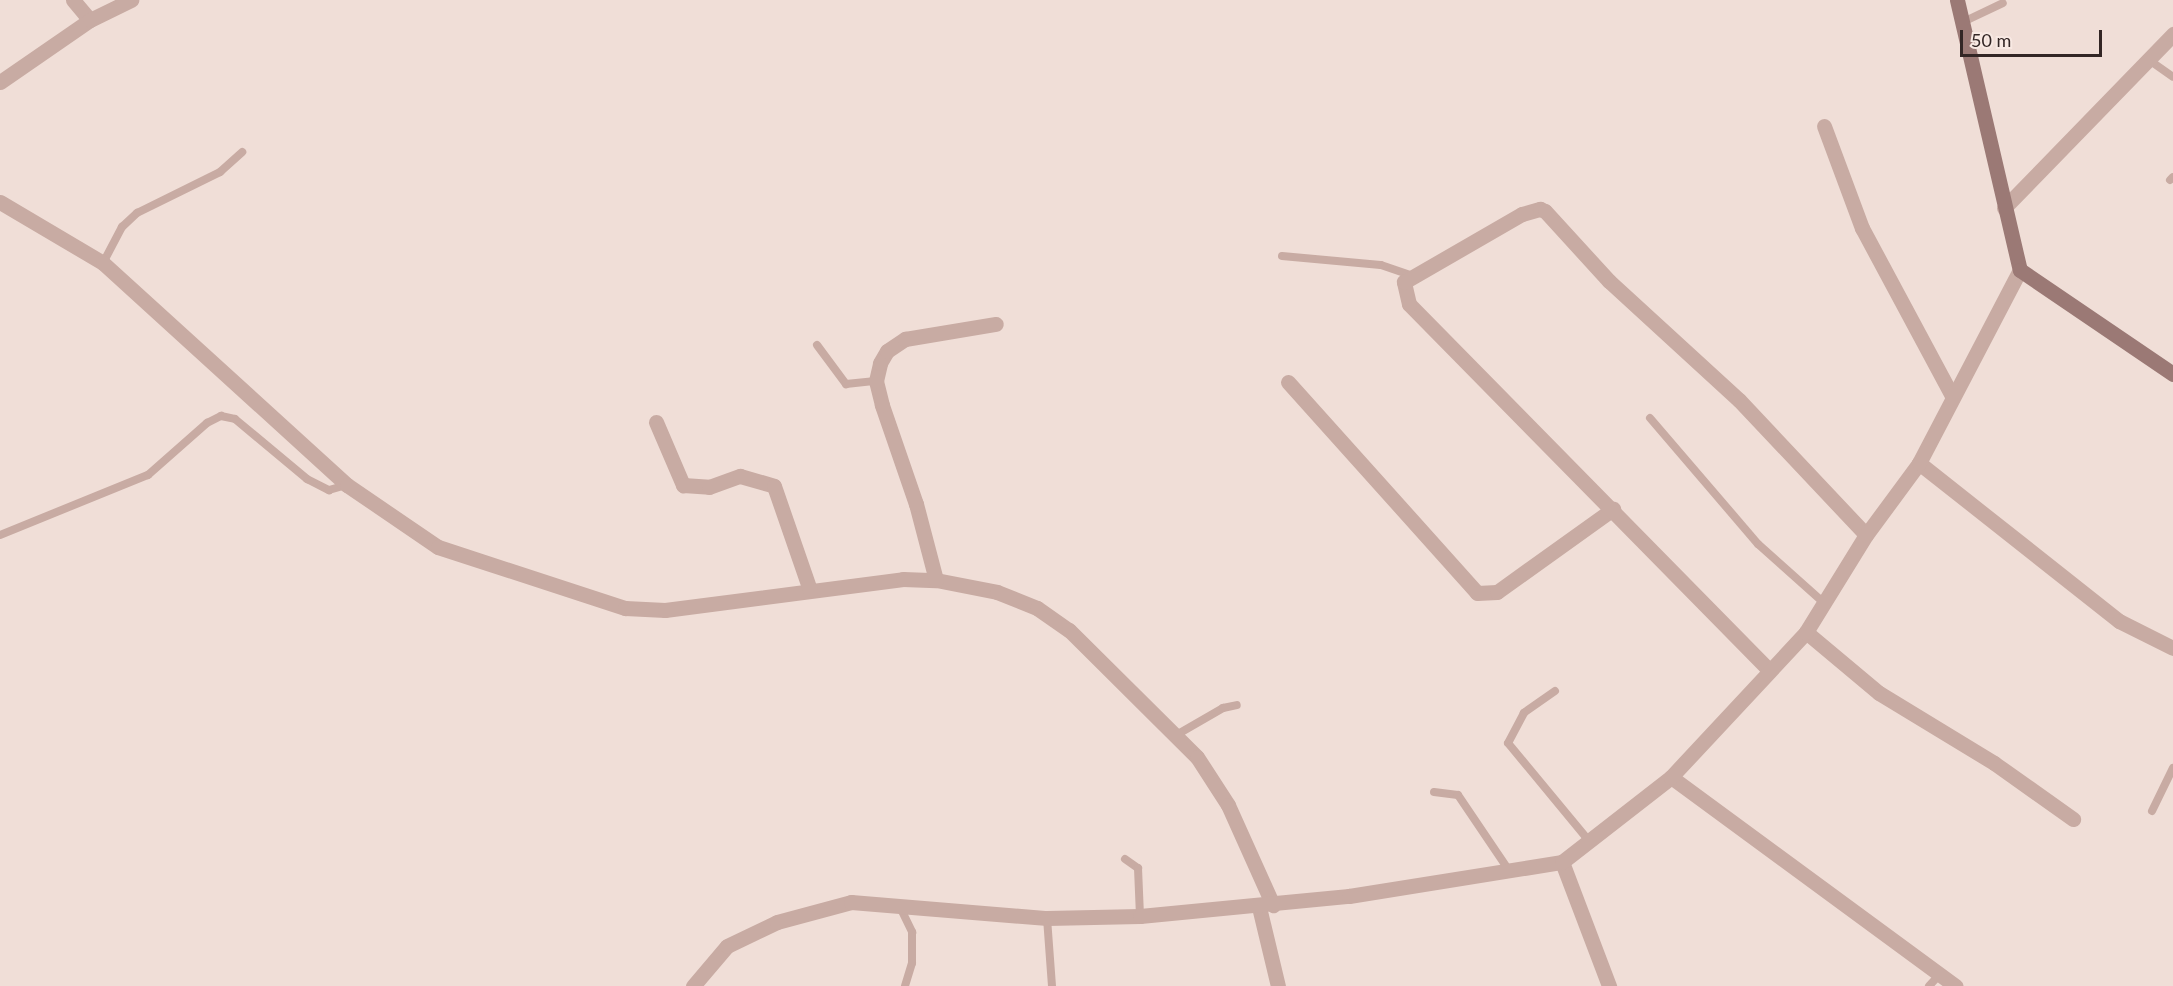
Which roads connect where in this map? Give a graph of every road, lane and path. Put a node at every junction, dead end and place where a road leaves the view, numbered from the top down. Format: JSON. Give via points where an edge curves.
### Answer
{"nodes":[{"id":1,"x":73,"y":0,"type":"edge"},
{"id":2,"x":131,"y":0,"type":"edge"},
{"id":3,"x":1957,"y":0,"type":"edge"},
{"id":4,"x":2003,"y":3,"type":"dead end"},
{"id":5,"x":90,"y":20,"type":"junction"},
{"id":6,"x":1963,"y":22,"type":"junction"},
{"id":7,"x":2173,"y":34,"type":"edge"},
{"id":8,"x":2149,"y":60,"type":"junction"},
{"id":9,"x":2173,"y":77,"type":"edge"},
{"id":10,"x":0,"y":82,"type":"edge"},
{"id":11,"x":1824,"y":126,"type":"dead end"},
{"id":12,"x":243,"y":152,"type":"dead end"},
{"id":13,"x":0,"y":202,"type":"edge"},
{"id":14,"x":2004,"y":208,"type":"junction"},
{"id":15,"x":1282,"y":256,"type":"dead end"},
{"id":16,"x":103,"y":264,"type":"junction"},
{"id":17,"x":2020,"y":270,"type":"junction"},
{"id":18,"x":1413,"y":276,"type":"junction"},
{"id":19,"x":996,"y":324,"type":"dead end"},
{"id":20,"x":817,"y":345,"type":"dead end"},
{"id":21,"x":2173,"y":374,"type":"edge"},
{"id":22,"x":876,"y":381,"type":"junction"},
{"id":23,"x":1288,"y":382,"type":"dead end"},
{"id":24,"x":1952,"y":396,"type":"junction"},
{"id":25,"x":1650,"y":418,"type":"dead end"},
{"id":26,"x":656,"y":422,"type":"dead end"},
{"id":27,"x":1918,"y":463,"type":"junction"},
{"id":28,"x":347,"y":485,"type":"junction"},
{"id":29,"x":1613,"y":509,"type":"junction"},
{"id":30,"x":0,"y":535,"type":"edge"},
{"id":31,"x":1866,"y":535,"type":"junction"},
{"id":32,"x":936,"y":580,"type":"junction"},
{"id":33,"x":810,"y":590,"type":"junction"},
{"id":34,"x":1824,"y":603,"type":"junction"},
{"id":35,"x":1806,"y":632,"type":"junction"},
{"id":36,"x":2173,"y":648,"type":"edge"},
{"id":37,"x":1767,"y":669,"type":"junction"},
{"id":38,"x":1555,"y":691,"type":"dead end"},
{"id":39,"x":1237,"y":705,"type":"dead end"},
{"id":40,"x":1178,"y":734,"type":"junction"},
{"id":41,"x":2173,"y":768,"type":"edge"},
{"id":42,"x":1671,"y":777,"type":"junction"},
{"id":43,"x":1434,"y":792,"type":"dead end"},
{"id":44,"x":2152,"y":811,"type":"dead end"},
{"id":45,"x":2073,"y":819,"type":"dead end"},
{"id":46,"x":1590,"y":842,"type":"junction"},
{"id":47,"x":1125,"y":859,"type":"dead end"},
{"id":48,"x":1562,"y":862,"type":"junction"},
{"id":49,"x":1510,"y":872,"type":"junction"},
{"id":50,"x":1266,"y":906,"type":"junction"},
{"id":51,"x":900,"y":907,"type":"junction"},
{"id":52,"x":1140,"y":916,"type":"junction"},
{"id":53,"x":1047,"y":918,"type":"junction"},
{"id":54,"x":1942,"y":973,"type":"junction"},
{"id":55,"x":693,"y":986,"type":"edge"},
{"id":56,"x":905,"y":986,"type":"edge"},
{"id":57,"x":1052,"y":986,"type":"edge"},
{"id":58,"x":1278,"y":986,"type":"edge"},
{"id":59,"x":1609,"y":986,"type":"edge"},
{"id":60,"x":1929,"y":986,"type":"edge"},
{"id":61,"x":1956,"y":986,"type":"edge"}],
"edges":[{"from":1,"to":5,"type":"street"},
{"from":2,"to":5,"type":"street"},
{"from":3,"to":6,"type":"street"},
{"from":4,"to":6,"type":"lane"},
{"from":5,"to":10,"type":"street"},
{"from":6,"to":14,"type":"street"},
{"from":7,"to":8,"type":"street"},
{"from":8,"to":9,"type":"lane"},
{"from":8,"to":14,"type":"street"},
{"from":11,"to":24,"type":"street","via":[[1867,238]]},
{"from":12,"to":16,"type":"lane","via":[[220,172],[137,213],[122,227]]},
{"from":13,"to":16,"type":"street"},
{"from":14,"to":17,"type":"street"},
{"from":15,"to":18,"type":"lane","via":[[1381,265]]},
{"from":16,"to":28,"type":"street"},
{"from":17,"to":21,"type":"street"},
{"from":17,"to":24,"type":"street"},
{"from":18,"to":29,"type":"street","via":[[1404,282],[1409,304]]},
{"from":18,"to":31,"type":"street","via":[[1522,214],[1540,209],[1609,281],[1739,400]]},
{"from":19,"to":22,"type":"street","via":[[905,339],[887,351]]},
{"from":20,"to":22,"type":"lane","via":[[846,384]]},
{"from":22,"to":32,"type":"street"},
{"from":23,"to":29,"type":"street","via":[[1477,593],[1497,592]]},
{"from":24,"to":27,"type":"street"},
{"from":25,"to":34,"type":"lane","via":[[1758,544]]},
{"from":26,"to":33,"type":"street","via":[[683,485],[709,487],[740,476],[761,479],[774,486]]},
{"from":27,"to":31,"type":"street"},
{"from":27,"to":36,"type":"street","via":[[2119,621]]},
{"from":28,"to":30,"type":"lane","via":[[329,490],[307,479],[235,419],[221,416],[207,423],[148,475]]},
{"from":28,"to":33,"type":"street","via":[[438,547],[607,605],[665,610]]},
{"from":29,"to":37,"type":"street"},
{"from":31,"to":34,"type":"street"},
{"from":32,"to":33,"type":"street","via":[[903,579]]},
{"from":32,"to":40,"type":"street","via":[[997,592],[1037,608],[1069,630]]},
{"from":34,"to":35,"type":"street"},
{"from":35,"to":37,"type":"street"},
{"from":35,"to":45,"type":"street","via":[[1879,693],[1994,763]]},
{"from":37,"to":42,"type":"street"},
{"from":38,"to":46,"type":"lane","via":[[1524,713],[1508,743]]},
{"from":39,"to":40,"type":"lane","via":[[1223,708]]},
{"from":40,"to":50,"type":"street","via":[[1218,787]]},
{"from":41,"to":44,"type":"lane"},
{"from":42,"to":46,"type":"street"},
{"from":42,"to":54,"type":"street"},
{"from":43,"to":49,"type":"lane","via":[[1458,795]]},
{"from":46,"to":48,"type":"street"},
{"from":47,"to":52,"type":"lane","via":[[1138,868]]},
{"from":48,"to":49,"type":"street"},
{"from":48,"to":59,"type":"street"},
{"from":49,"to":50,"type":"street"},
{"from":50,"to":52,"type":"street"},
{"from":50,"to":58,"type":"street"},
{"from":51,"to":53,"type":"street"},
{"from":51,"to":55,"type":"street","via":[[851,902],[777,922],[727,946]]},
{"from":51,"to":56,"type":"lane","via":[[912,932],[912,963]]},
{"from":52,"to":53,"type":"street"},
{"from":53,"to":57,"type":"lane"},
{"from":54,"to":60,"type":"lane"},
{"from":54,"to":61,"type":"street"}]}
